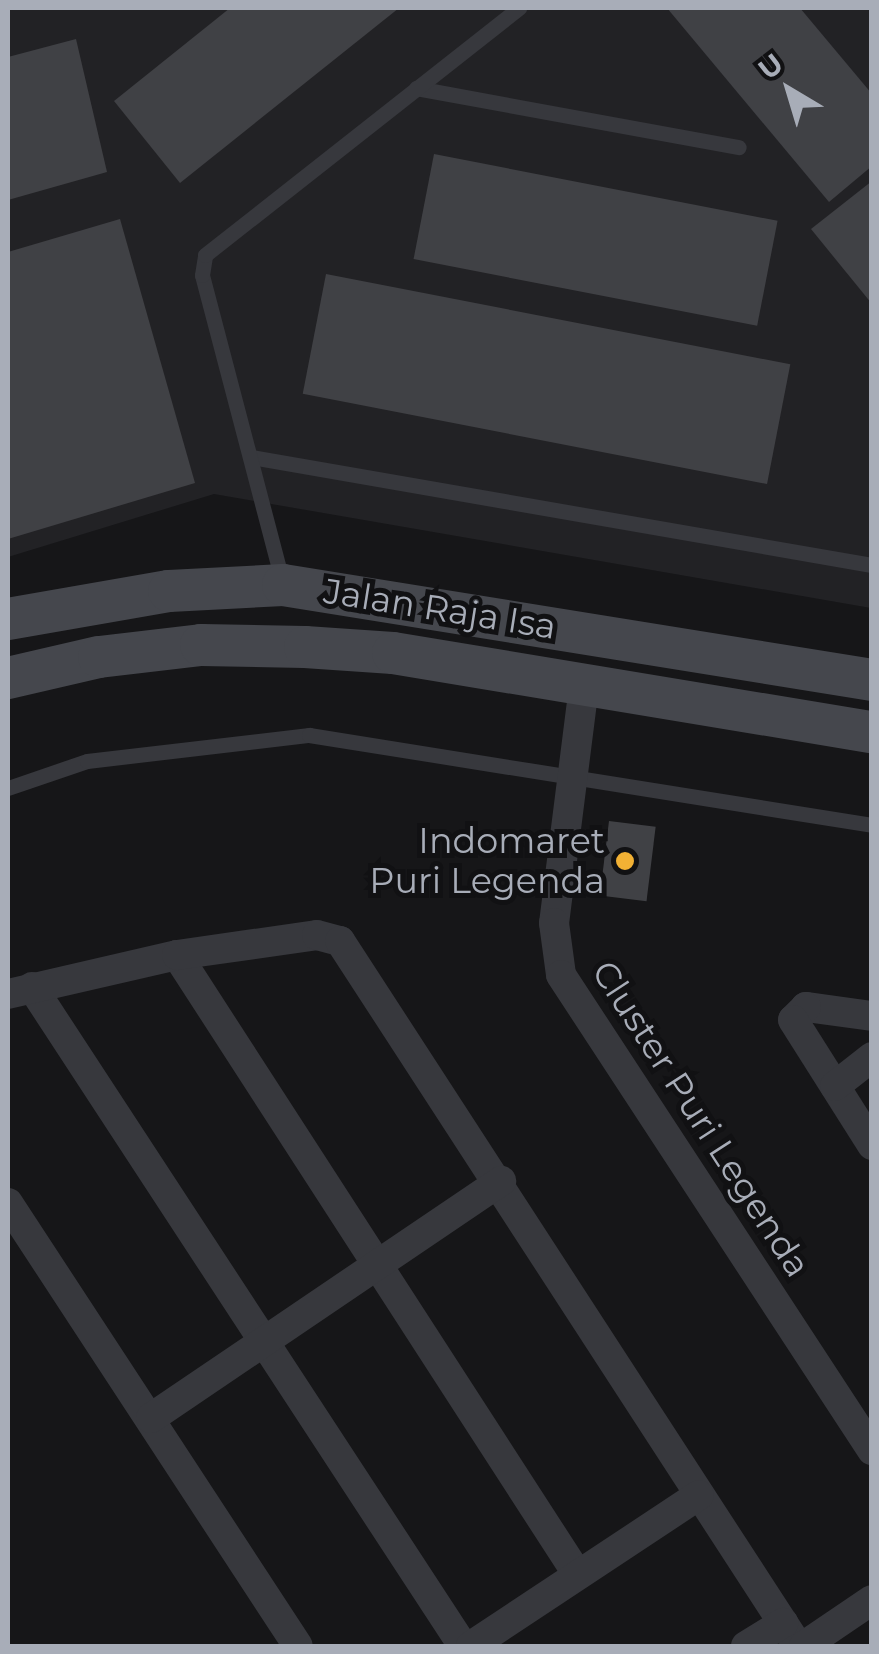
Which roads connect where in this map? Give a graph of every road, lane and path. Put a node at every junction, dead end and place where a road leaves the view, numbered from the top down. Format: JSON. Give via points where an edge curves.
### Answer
{"nodes":[{"id":1,"x":518,"y":8,"type":"edge"},
{"id":2,"x":416,"y":88,"type":"junction"},
{"id":3,"x":739,"y":146,"type":"dead end"},
{"id":4,"x":251,"y":457,"type":"junction"},
{"id":5,"x":872,"y":565,"type":"edge"},
{"id":6,"x":283,"y":585,"type":"junction"},
{"id":7,"x":8,"y":619,"type":"edge"},
{"id":8,"x":8,"y":678,"type":"edge"},
{"id":9,"x":872,"y":680,"type":"edge"},
{"id":10,"x":584,"y":686,"type":"junction"},
{"id":11,"x":872,"y":732,"type":"edge"},
{"id":12,"x":576,"y":782,"type":"junction"},
{"id":13,"x":8,"y":788,"type":"edge"},
{"id":14,"x":872,"y":825,"type":"edge"},
{"id":15,"x":176,"y":955,"type":"junction"},
{"id":16,"x":20,"y":991,"type":"edge"},
{"id":17,"x":872,"y":1016,"type":"edge"},
{"id":18,"x":872,"y":1057,"type":"edge"},
{"id":19,"x":835,"y":1086,"type":"junction"},
{"id":20,"x":872,"y":1145,"type":"edge"},
{"id":21,"x":501,"y":1181,"type":"junction"},
{"id":22,"x":8,"y":1203,"type":"edge"},
{"id":23,"x":379,"y":1267,"type":"junction"},
{"id":24,"x":263,"y":1344,"type":"junction"},
{"id":25,"x":152,"y":1418,"type":"junction"},
{"id":26,"x":872,"y":1450,"type":"edge"},
{"id":27,"x":699,"y":1495,"type":"junction"},
{"id":28,"x":578,"y":1575,"type":"junction"},
{"id":29,"x":872,"y":1600,"type":"edge"},
{"id":30,"x":872,"y":1622,"type":"edge"},
{"id":31,"x":795,"y":1639,"type":"edge"},
{"id":32,"x":298,"y":1646,"type":"edge"},
{"id":33,"x":463,"y":1646,"type":"edge"},
{"id":34,"x":471,"y":1646,"type":"edge"},
{"id":35,"x":746,"y":1646,"type":"edge"},
{"id":36,"x":835,"y":1646,"type":"edge"}],
"edges":[{"from":1,"to":2,"type":"lane"},
{"from":2,"to":3,"type":"lane"},
{"from":2,"to":4,"type":"lane","via":[[205,254],[202,275]]},
{"from":4,"to":5,"type":"lane"},
{"from":4,"to":6,"type":"lane"},
{"from":6,"to":7,"type":"main road","name":"Jalan Raja Isa","via":[[170,590]]},
{"from":6,"to":9,"type":"main road","name":"Jalan Raja Isa"},
{"from":8,"to":10,"type":"main road","name":"Jalan Raja Isa","via":[[201,644],[393,653]]},
{"from":10,"to":11,"type":"main road","name":"Jalan Raja Isa"},
{"from":10,"to":12,"type":"street","name":"Cluster Puri Legenda"},
{"from":12,"to":13,"type":"lane","via":[[309,734],[86,761]]},
{"from":12,"to":14,"type":"lane"},
{"from":12,"to":26,"type":"street","name":"Cluster Puri Legenda","via":[[554,923],[561,975]]},
{"from":15,"to":16,"type":"street"},
{"from":15,"to":21,"type":"street","via":[[317,935],[340,941]]},
{"from":15,"to":23,"type":"street"},
{"from":16,"to":24,"type":"street"},
{"from":17,"to":19,"type":"street","via":[[806,1007],[794,1014]]},
{"from":18,"to":19,"type":"street"},
{"from":19,"to":20,"type":"street"},
{"from":21,"to":23,"type":"street"},
{"from":21,"to":27,"type":"street"},
{"from":22,"to":25,"type":"street"},
{"from":23,"to":24,"type":"street"},
{"from":23,"to":28,"type":"street"},
{"from":24,"to":25,"type":"street"},
{"from":24,"to":33,"type":"street"},
{"from":25,"to":32,"type":"street"},
{"from":27,"to":28,"type":"street"},
{"from":27,"to":31,"type":"street"},
{"from":28,"to":34,"type":"street"},
{"from":29,"to":31,"type":"street"},
{"from":30,"to":36,"type":"street"},
{"from":31,"to":35,"type":"street"}]}
